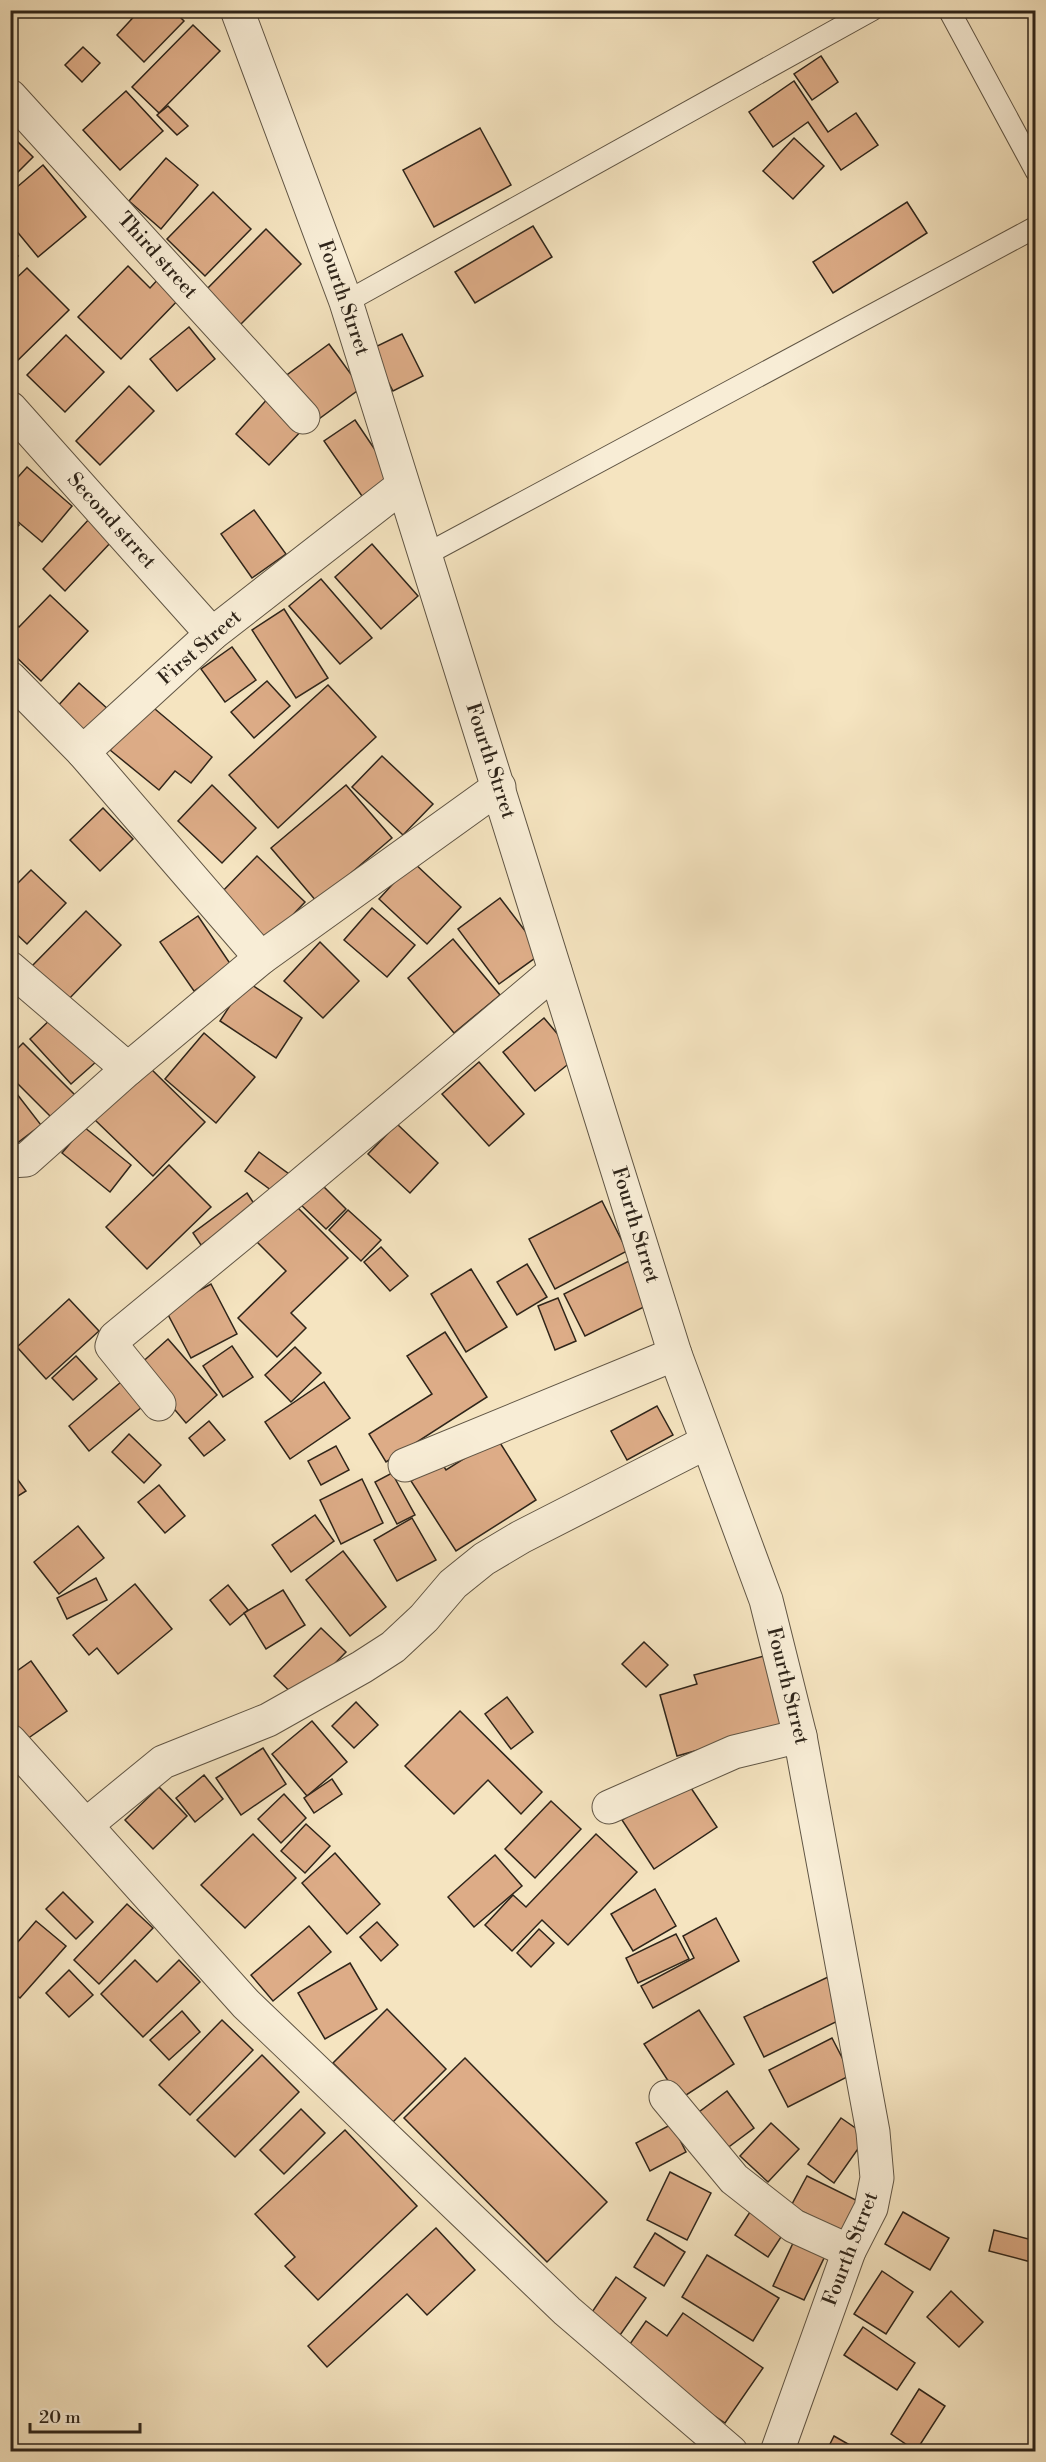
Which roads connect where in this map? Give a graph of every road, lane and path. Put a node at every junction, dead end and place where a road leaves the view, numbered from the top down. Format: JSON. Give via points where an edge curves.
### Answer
{"nodes":[{"id":1,"x":237,"y":10,"type":"edge"},
{"id":2,"x":872,"y":10,"type":"edge"},
{"id":3,"x":949,"y":10,"type":"edge"},
{"id":4,"x":10,"y":96,"type":"edge"},
{"id":5,"x":1035,"y":171,"type":"edge"},
{"id":6,"x":1035,"y":227,"type":"edge"},
{"id":7,"x":346,"y":302,"type":"junction"},
{"id":8,"x":10,"y":408,"type":"edge"},
{"id":9,"x":303,"y":417,"type":"dead end"},
{"id":10,"x":402,"y":486,"type":"junction"},
{"id":11,"x":425,"y":555,"type":"junction"},
{"id":12,"x":212,"y":634,"type":"junction"},
{"id":13,"x":10,"y":678,"type":"edge"},
{"id":14,"x":83,"y":752,"type":"junction"},
{"id":15,"x":499,"y":787,"type":"junction"},
{"id":16,"x":261,"y":958,"type":"junction"},
{"id":17,"x":10,"y":968,"type":"edge"},
{"id":18,"x":555,"y":970,"type":"junction"},
{"id":19,"x":128,"y":1069,"type":"junction"},
{"id":20,"x":10,"y":1161,"type":"edge"},
{"id":21,"x":675,"y":1354,"type":"junction"},
{"id":22,"x":159,"y":1404,"type":"dead end"},
{"id":23,"x":707,"y":1442,"type":"junction"},
{"id":24,"x":405,"y":1465,"type":"dead end"},
{"id":25,"x":800,"y":1736,"type":"junction"},
{"id":26,"x":10,"y":1741,"type":"edge"},
{"id":27,"x":609,"y":1807,"type":"dead end"},
{"id":28,"x":86,"y":1825,"type":"junction"},
{"id":29,"x":666,"y":2097,"type":"dead end"},
{"id":30,"x":849,"y":2251,"type":"junction"},
{"id":31,"x":730,"y":2451,"type":"edge"},
{"id":32,"x":777,"y":2451,"type":"edge"}],
"edges":[{"from":1,"to":7,"type":"street","name":"Fourth Strret"},
{"from":2,"to":7,"type":"lane"},
{"from":3,"to":5,"type":"lane"},
{"from":4,"to":9,"type":"street","name":"Third street"},
{"from":6,"to":11,"type":"lane"},
{"from":7,"to":10,"type":"street","name":"Fourth Strret"},
{"from":8,"to":12,"type":"street","name":"Second strret"},
{"from":10,"to":11,"type":"street","name":"Fourth Strret"},
{"from":10,"to":12,"type":"street","name":"First Street"},
{"from":11,"to":15,"type":"street","name":"Fourth Strret"},
{"from":12,"to":14,"type":"street","name":"First Street"},
{"from":13,"to":14,"type":"street"},
{"from":14,"to":16,"type":"street"},
{"from":15,"to":16,"type":"street"},
{"from":15,"to":18,"type":"street","name":"Fourth Strret"},
{"from":16,"to":19,"type":"street"},
{"from":17,"to":19,"type":"street"},
{"from":18,"to":21,"type":"street","name":"Fourth Strret"},
{"from":18,"to":22,"type":"street","via":[[115,1338],[112,1346]]},
{"from":19,"to":20,"type":"street","via":[[26,1160]]},
{"from":21,"to":23,"type":"street","name":"Fourth Strret"},
{"from":21,"to":24,"type":"street"},
{"from":23,"to":25,"type":"street","name":"Fourth Strret","via":[[766,1600]]},
{"from":23,"to":28,"type":"street","via":[[484,1558],[453,1584],[393,1647],[268,1720],[163,1762]]},
{"from":25,"to":27,"type":"street","via":[[734,1752]]},
{"from":25,"to":30,"type":"street","name":"Fourth Strret","via":[[873,2132],[877,2178],[871,2208]]},
{"from":26,"to":28,"type":"street"},
{"from":28,"to":31,"type":"street","via":[[246,2004],[567,2311]]},
{"from":29,"to":30,"type":"street","via":[[734,2179],[794,2226]]},
{"from":30,"to":32,"type":"street","name":"Fourth Strret"}]}
